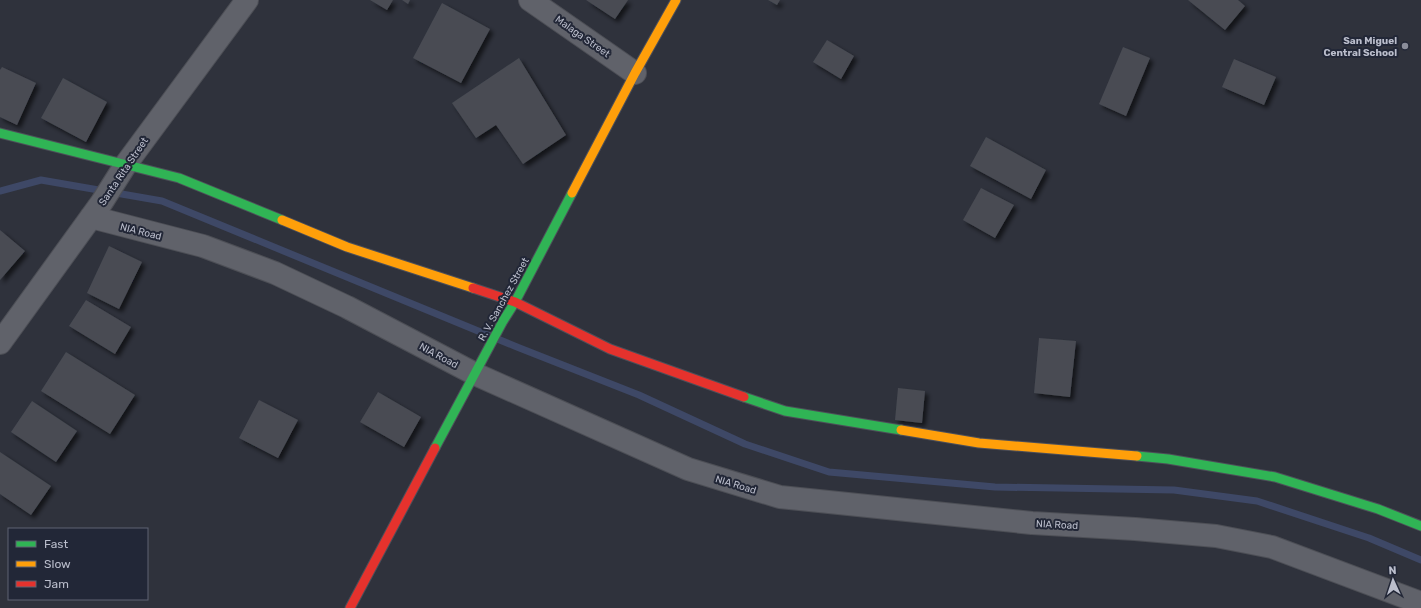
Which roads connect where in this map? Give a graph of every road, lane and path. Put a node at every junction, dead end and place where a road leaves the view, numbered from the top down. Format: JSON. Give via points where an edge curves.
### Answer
{"nodes":[{"id":1,"x":247,"y":0,"type":"edge"},
{"id":2,"x":530,"y":0,"type":"edge"},
{"id":3,"x":676,"y":0,"type":"edge"},
{"id":4,"x":635,"y":73,"type":"junction"},
{"id":5,"x":0,"y":133,"type":"edge"},
{"id":6,"x":121,"y":173,"type":"junction"},
{"id":7,"x":96,"y":210,"type":"junction"},
{"id":8,"x":516,"y":302,"type":"junction"},
{"id":9,"x":0,"y":342,"type":"edge"},
{"id":10,"x":478,"y":368,"type":"junction"},
{"id":11,"x":1421,"y":526,"type":"edge"},
{"id":12,"x":1421,"y":604,"type":"edge"},
{"id":13,"x":350,"y":608,"type":"edge"}],
"edges":[{"from":1,"to":6,"type":"street","name":"Santa Rita Street"},
{"from":2,"to":4,"type":"street","name":"Malaga Street"},
{"from":3,"to":4,"type":"street","name":"R. V. Sanchez Street"},
{"from":4,"to":8,"type":"street","name":"R. V. Sanchez Street"},
{"from":5,"to":6,"type":"street"},
{"from":6,"to":7,"type":"street","name":"Santa Rita Street"},
{"from":6,"to":8,"type":"street","via":[[178,178],[347,247]]},
{"from":7,"to":9,"type":"street","name":"Santa Rita Street"},
{"from":7,"to":10,"type":"street","name":"NIA Road","via":[[276,273]]},
{"from":8,"to":10,"type":"street","name":"R. V. Sanchez Street"},
{"from":8,"to":11,"type":"street","via":[[610,349],[785,411],[979,443],[1168,459],[1275,478],[1378,509]]},
{"from":10,"to":12,"type":"street","name":"NIA Road","via":[[688,469],[780,497],[1032,523],[1216,536],[1272,547]]},
{"from":10,"to":13,"type":"street","name":"R. V. Sanchez Street"}]}
